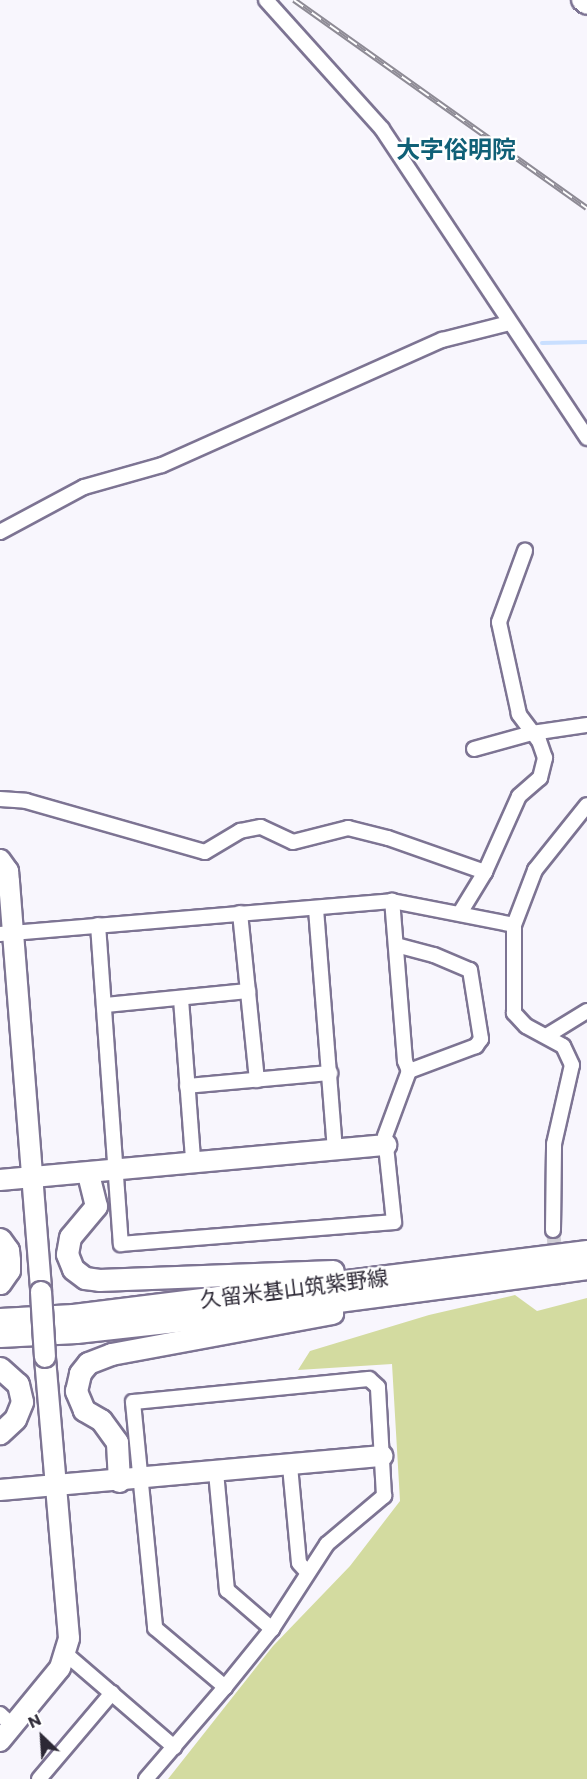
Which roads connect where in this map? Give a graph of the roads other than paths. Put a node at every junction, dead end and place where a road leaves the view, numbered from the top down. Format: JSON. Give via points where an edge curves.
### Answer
{"nodes":[{"id":1,"x":266,"y":0,"type":"edge"},
{"id":2,"x":582,"y":0,"type":"edge"},
{"id":3,"x":587,"y":4,"type":"edge"},
{"id":4,"x":509,"y":323,"type":"junction"},
{"id":5,"x":587,"y":438,"type":"edge"},
{"id":6,"x":0,"y":532,"type":"edge"},
{"id":7,"x":525,"y":550,"type":"dead end"},
{"id":8,"x":587,"y":725,"type":"edge"},
{"id":9,"x":532,"y":733,"type":"junction"},
{"id":10,"x":474,"y":749,"type":"dead end"},
{"id":11,"x":0,"y":799,"type":"edge"},
{"id":12,"x":587,"y":805,"type":"edge"},
{"id":13,"x":0,"y":860,"type":"edge"},
{"id":14,"x":485,"y":872,"type":"junction"},
{"id":15,"x":392,"y":902,"type":"junction"},
{"id":16,"x":316,"y":909,"type":"junction"},
{"id":17,"x":240,"y":913,"type":"junction"},
{"id":18,"x":460,"y":913,"type":"junction"},
{"id":19,"x":98,"y":925,"type":"junction"},
{"id":20,"x":514,"y":925,"type":"junction"},
{"id":21,"x":6,"y":933,"type":"edge"},
{"id":22,"x":396,"y":945,"type":"junction"},
{"id":23,"x":248,"y":992,"type":"junction"},
{"id":24,"x":181,"y":999,"type":"junction"},
{"id":25,"x":105,"y":1005,"type":"junction"},
{"id":26,"x":587,"y":1011,"type":"edge"},
{"id":27,"x":548,"y":1035,"type":"junction"},
{"id":28,"x":409,"y":1071,"type":"junction"},
{"id":29,"x":330,"y":1073,"type":"junction"},
{"id":30,"x":257,"y":1080,"type":"junction"},
{"id":31,"x":187,"y":1086,"type":"junction"},
{"id":32,"x":386,"y":1145,"type":"junction"},
{"id":33,"x":335,"y":1148,"type":"junction"},
{"id":34,"x":193,"y":1160,"type":"junction"},
{"id":35,"x":116,"y":1166,"type":"junction"},
{"id":36,"x":88,"y":1174,"type":"junction"},
{"id":37,"x":33,"y":1178,"type":"junction"},
{"id":38,"x":0,"y":1180,"type":"edge"},
{"id":39,"x":553,"y":1230,"type":"tunnel mouth"},
{"id":40,"x":0,"y":1239,"type":"edge"},
{"id":41,"x":587,"y":1251,"type":"edge"},
{"id":42,"x":587,"y":1268,"type":"edge"},
{"id":43,"x":405,"y":1282,"type":"junction"},
{"id":44,"x":0,"y":1283,"type":"edge"},
{"id":45,"x":0,"y":1319,"type":"edge"},
{"id":46,"x":0,"y":1336,"type":"edge"},
{"id":47,"x":0,"y":1368,"type":"edge"},
{"id":48,"x":0,"y":1433,"type":"edge"},
{"id":49,"x":382,"y":1456,"type":"junction"},
{"id":50,"x":290,"y":1466,"type":"junction"},
{"id":51,"x":216,"y":1472,"type":"junction"},
{"id":52,"x":141,"y":1478,"type":"junction"},
{"id":53,"x":119,"y":1481,"type":"junction"},
{"id":54,"x":56,"y":1486,"type":"junction"},
{"id":55,"x":0,"y":1490,"type":"edge"},
{"id":56,"x":308,"y":1573,"type":"junction"},
{"id":57,"x":272,"y":1629,"type":"junction"},
{"id":58,"x":66,"y":1654,"type":"junction"},
{"id":59,"x":225,"y":1687,"type":"junction"},
{"id":60,"x":112,"y":1693,"type":"junction"},
{"id":61,"x":7,"y":1720,"type":"edge"},
{"id":62,"x":0,"y":1742,"type":"edge"},
{"id":63,"x":174,"y":1747,"type":"junction"},
{"id":64,"x":39,"y":1779,"type":"edge"},
{"id":65,"x":146,"y":1779,"type":"edge"}],
"edges":[{"from":1,"to":4,"type":"street","via":[[382,129]]},
{"from":2,"to":3,"type":"street"},
{"from":4,"to":5,"type":"street"},
{"from":4,"to":6,"type":"street","via":[[442,340],[162,465],[84,487]]},
{"from":7,"to":9,"type":"street","via":[[500,622],[519,714]]},
{"from":8,"to":9,"type":"street"},
{"from":9,"to":10,"type":"street"},
{"from":9,"to":14,"type":"street","via":[[544,758],[540,778],[519,796]]},
{"from":11,"to":14,"type":"street","via":[[26,801],[205,852],[240,831],[261,827],[293,842],[348,828]]},
{"from":12,"to":20,"type":"street","via":[[535,870]]},
{"from":13,"to":21,"type":"street","via":[[8,871]]},
{"from":14,"to":18,"type":"street"},
{"from":15,"to":16,"type":"street"},
{"from":15,"to":18,"type":"street"},
{"from":15,"to":22,"type":"street"},
{"from":16,"to":17,"type":"street"},
{"from":16,"to":29,"type":"street"},
{"from":17,"to":19,"type":"street"},
{"from":17,"to":23,"type":"street"},
{"from":18,"to":20,"type":"street"},
{"from":19,"to":21,"type":"street"},
{"from":19,"to":25,"type":"street"},
{"from":20,"to":27,"type":"street","via":[[514,1013],[526,1026]]},
{"from":21,"to":37,"type":"street"},
{"from":22,"to":28,"type":"street"},
{"from":22,"to":28,"type":"street","via":[[470,970],[481,1039],[476,1046]]},
{"from":23,"to":24,"type":"street"},
{"from":23,"to":30,"type":"street"},
{"from":24,"to":25,"type":"street"},
{"from":24,"to":31,"type":"street"},
{"from":25,"to":35,"type":"street"},
{"from":26,"to":27,"type":"street"},
{"from":27,"to":39,"type":"street","via":[[563,1046],[572,1065],[554,1144]]},
{"from":28,"to":32,"type":"street","via":[[385,1136]]},
{"from":29,"to":30,"type":"street"},
{"from":29,"to":33,"type":"street"},
{"from":30,"to":31,"type":"street"},
{"from":31,"to":34,"type":"street"},
{"from":32,"to":33,"type":"street"},
{"from":32,"to":35,"type":"street","via":[[394,1222],[121,1244]]},
{"from":33,"to":34,"type":"street"},
{"from":34,"to":35,"type":"street"},
{"from":35,"to":36,"type":"street"},
{"from":36,"to":37,"type":"street"},
{"from":36,"to":43,"type":"main road","via":[[96,1206],[70,1237],[67,1254],[73,1269],[85,1278],[342,1270]]},
{"from":37,"to":38,"type":"street"},
{"from":37,"to":54,"type":"street","bridge":true},
{"from":40,"to":44,"type":"main road","via":[[8,1250],[9,1270]]},
{"from":41,"to":43,"type":"main road","name":"久留米基山筑紫野線"},
{"from":42,"to":43,"type":"main road","name":"久留米基山筑紫野線"},
{"from":43,"to":45,"type":"main road","name":"久留米基山筑紫野線"},
{"from":43,"to":46,"type":"main road","name":"久留米基山筑紫野線","via":[[76,1332]]},
{"from":43,"to":53,"type":"main road","via":[[360,1307],[249,1332],[111,1354],[88,1363],[80,1373],[76,1391],[84,1410],[102,1420],[117,1442]]},
{"from":47,"to":48,"type":"main road","via":[[12,1375],[22,1402],[15,1419]]},
{"from":49,"to":50,"type":"street"},
{"from":49,"to":52,"type":"street","via":[[378,1387],[369,1379],[133,1402]]},
{"from":49,"to":56,"type":"street","via":[[384,1496],[327,1544]]},
{"from":50,"to":51,"type":"street"},
{"from":50,"to":56,"type":"street","via":[[298,1563]]},
{"from":51,"to":52,"type":"street"},
{"from":51,"to":57,"type":"street","via":[[227,1590]]},
{"from":52,"to":53,"type":"street"},
{"from":52,"to":59,"type":"street","via":[[155,1628]]},
{"from":53,"to":54,"type":"street"},
{"from":54,"to":55,"type":"street"},
{"from":54,"to":58,"type":"street","via":[[69,1638]]},
{"from":56,"to":57,"type":"street"},
{"from":57,"to":59,"type":"street"},
{"from":58,"to":60,"type":"street"},
{"from":58,"to":61,"type":"street","via":[[51,1681]]},
{"from":59,"to":63,"type":"street"},
{"from":60,"to":63,"type":"street"},
{"from":60,"to":64,"type":"street"},
{"from":61,"to":62,"type":"street"},
{"from":63,"to":65,"type":"street"}]}
